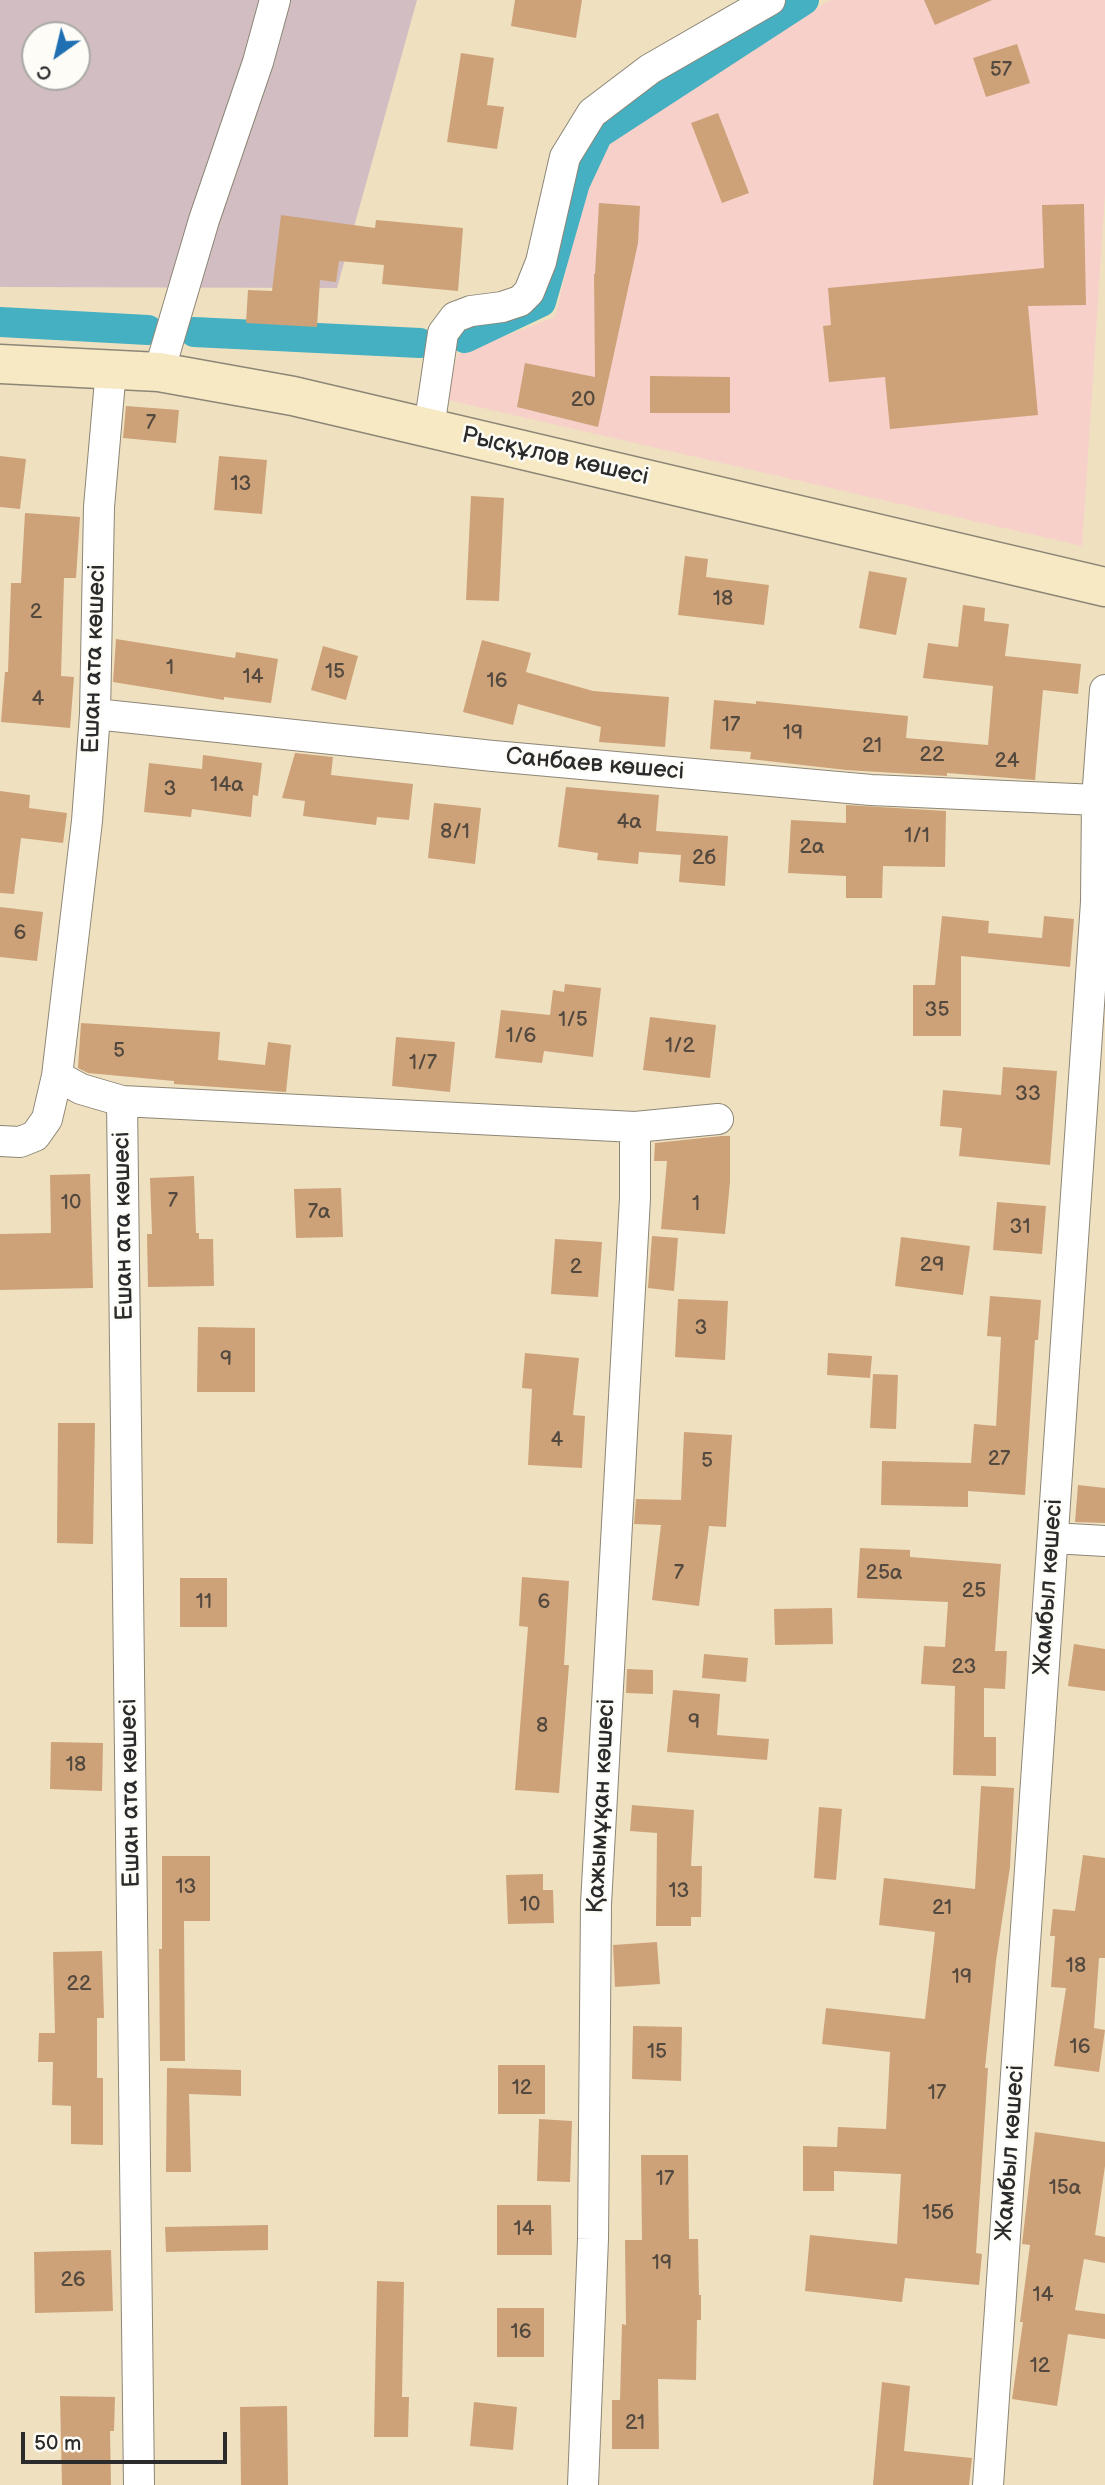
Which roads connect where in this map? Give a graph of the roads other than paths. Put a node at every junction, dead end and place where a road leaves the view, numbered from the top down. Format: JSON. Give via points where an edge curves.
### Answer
{"nodes":[{"id":1,"x":275,"y":0,"type":"edge"},
{"id":2,"x":770,"y":0,"type":"edge"},
{"id":3,"x":0,"y":364,"type":"edge"},
{"id":4,"x":111,"y":369,"type":"junction"},
{"id":5,"x":159,"y":372,"type":"junction"},
{"id":6,"x":429,"y":428,"type":"junction"},
{"id":7,"x":1105,"y":587,"type":"edge"},
{"id":8,"x":1105,"y":690,"type":"edge"},
{"id":9,"x":94,"y":714,"type":"junction"},
{"id":10,"x":1097,"y":800,"type":"junction"},
{"id":11,"x":57,"y":1076,"type":"junction"},
{"id":12,"x":122,"y":1101,"type":"junction"},
{"id":13,"x":718,"y":1119,"type":"dead end"},
{"id":14,"x":635,"y":1127,"type":"junction"},
{"id":15,"x":10,"y":1142,"type":"edge"},
{"id":16,"x":1053,"y":1538,"type":"junction"},
{"id":17,"x":1105,"y":1541,"type":"edge"},
{"id":18,"x":139,"y":2485,"type":"edge"},
{"id":19,"x":583,"y":2485,"type":"edge"},
{"id":20,"x":988,"y":2485,"type":"edge"}],
"edges":[{"from":1,"to":5,"type":"street"},
{"from":2,"to":6,"type":"street","via":[[650,69],[592,113],[565,157],[541,262],[529,292],[520,301],[455,317],[443,334]]},
{"from":3,"to":4,"type":"street","name":"Рысқұлов көшесі"},
{"from":4,"to":5,"type":"street","name":"Рысқұлов көшесі"},
{"from":4,"to":9,"type":"street","name":"Ешан ата көшесі","via":[[99,507]]},
{"from":5,"to":6,"type":"street","name":"Рысқұлов көшесі"},
{"from":6,"to":7,"type":"street","name":"Рысқұлов көшесі"},
{"from":8,"to":10,"type":"street","name":"Жамбыл көшесі"},
{"from":9,"to":10,"type":"street","name":"Санбаев көшесі","via":[[871,790]]},
{"from":9,"to":11,"type":"street","name":"Ешан ата көшесі","via":[[87,821]]},
{"from":10,"to":16,"type":"street","name":"Жамбыл көшесі","via":[[1096,901]]},
{"from":11,"to":12,"type":"street","via":[[81,1089]]},
{"from":11,"to":15,"type":"street","name":"Ешан ата көшесі","via":[[47,1119],[36,1136]]},
{"from":12,"to":14,"type":"street"},
{"from":12,"to":18,"type":"street","name":"Ешан ата көшесі"},
{"from":13,"to":14,"type":"street"},
{"from":14,"to":19,"type":"street","name":"Қажымұқан көшесі","via":[[635,1198],[596,1904],[593,2239]]},
{"from":16,"to":17,"type":"street"},
{"from":16,"to":20,"type":"street","name":"Жамбыл көшесі"}]}
